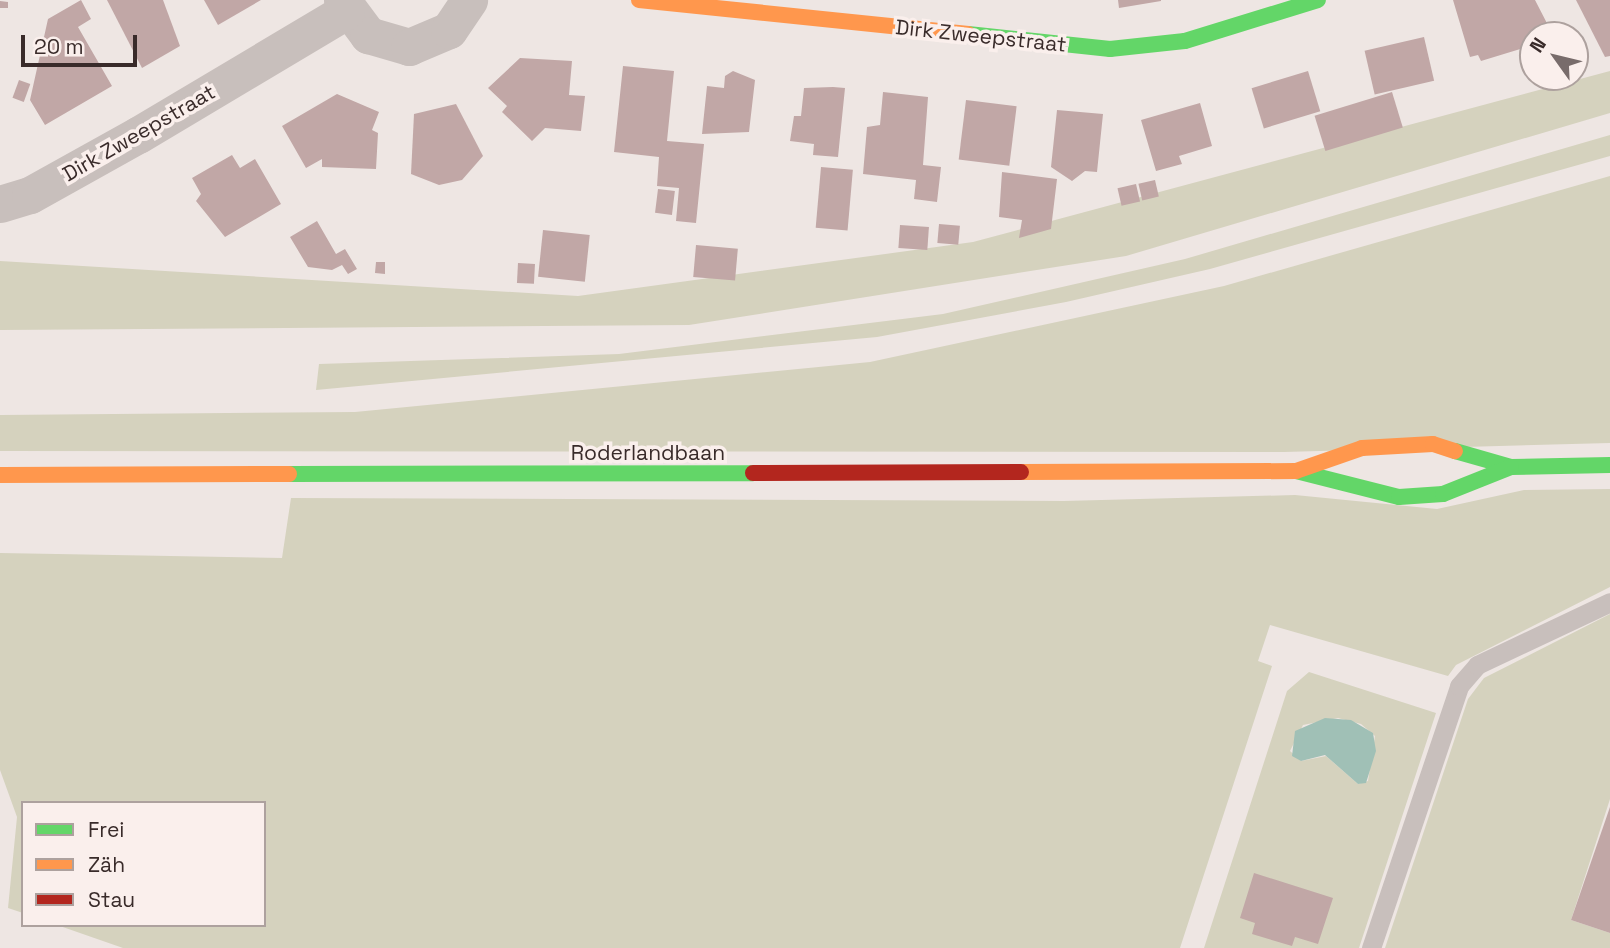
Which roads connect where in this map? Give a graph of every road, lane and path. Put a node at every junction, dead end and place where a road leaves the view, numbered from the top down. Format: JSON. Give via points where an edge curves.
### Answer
{"nodes":[{"id":1,"x":469,"y":0,"type":"edge"},
{"id":2,"x":639,"y":0,"type":"edge"},
{"id":3,"x":1318,"y":0,"type":"edge"},
{"id":4,"x":344,"y":5,"type":"edge"},
{"id":5,"x":0,"y":204,"type":"edge"},
{"id":6,"x":1610,"y":465,"type":"edge"},
{"id":7,"x":1511,"y":467,"type":"junction"},
{"id":8,"x":1296,"y":471,"type":"junction"},
{"id":9,"x":0,"y":475,"type":"edge"},
{"id":10,"x":1610,"y":603,"type":"edge"},
{"id":11,"x":1371,"y":948,"type":"edge"}],
"edges":[{"from":1,"to":4,"type":"street","name":"Dirk Zweepstraat","via":[[449,30],[409,47],[377,40]]},
{"from":2,"to":3,"type":"main road","name":"Dirk Zweepstraat","via":[[1110,49],[1185,41]]},
{"from":4,"to":5,"type":"street","name":"Dirk Zweepstraat","via":[[30,195]]},
{"from":6,"to":7,"type":"main road","name":"Roderlandbaan"},
{"from":7,"to":8,"type":"main road","name":"Roderlandbaan","via":[[1433,444],[1397,444],[1362,448]]},
{"from":7,"to":8,"type":"main road","name":"Roderlandbaan","via":[[1443,494],[1399,497]]},
{"from":8,"to":9,"type":"main road","name":"Roderlandbaan"},
{"from":10,"to":11,"type":"lane","via":[[1477,665],[1459,685]]}]}
